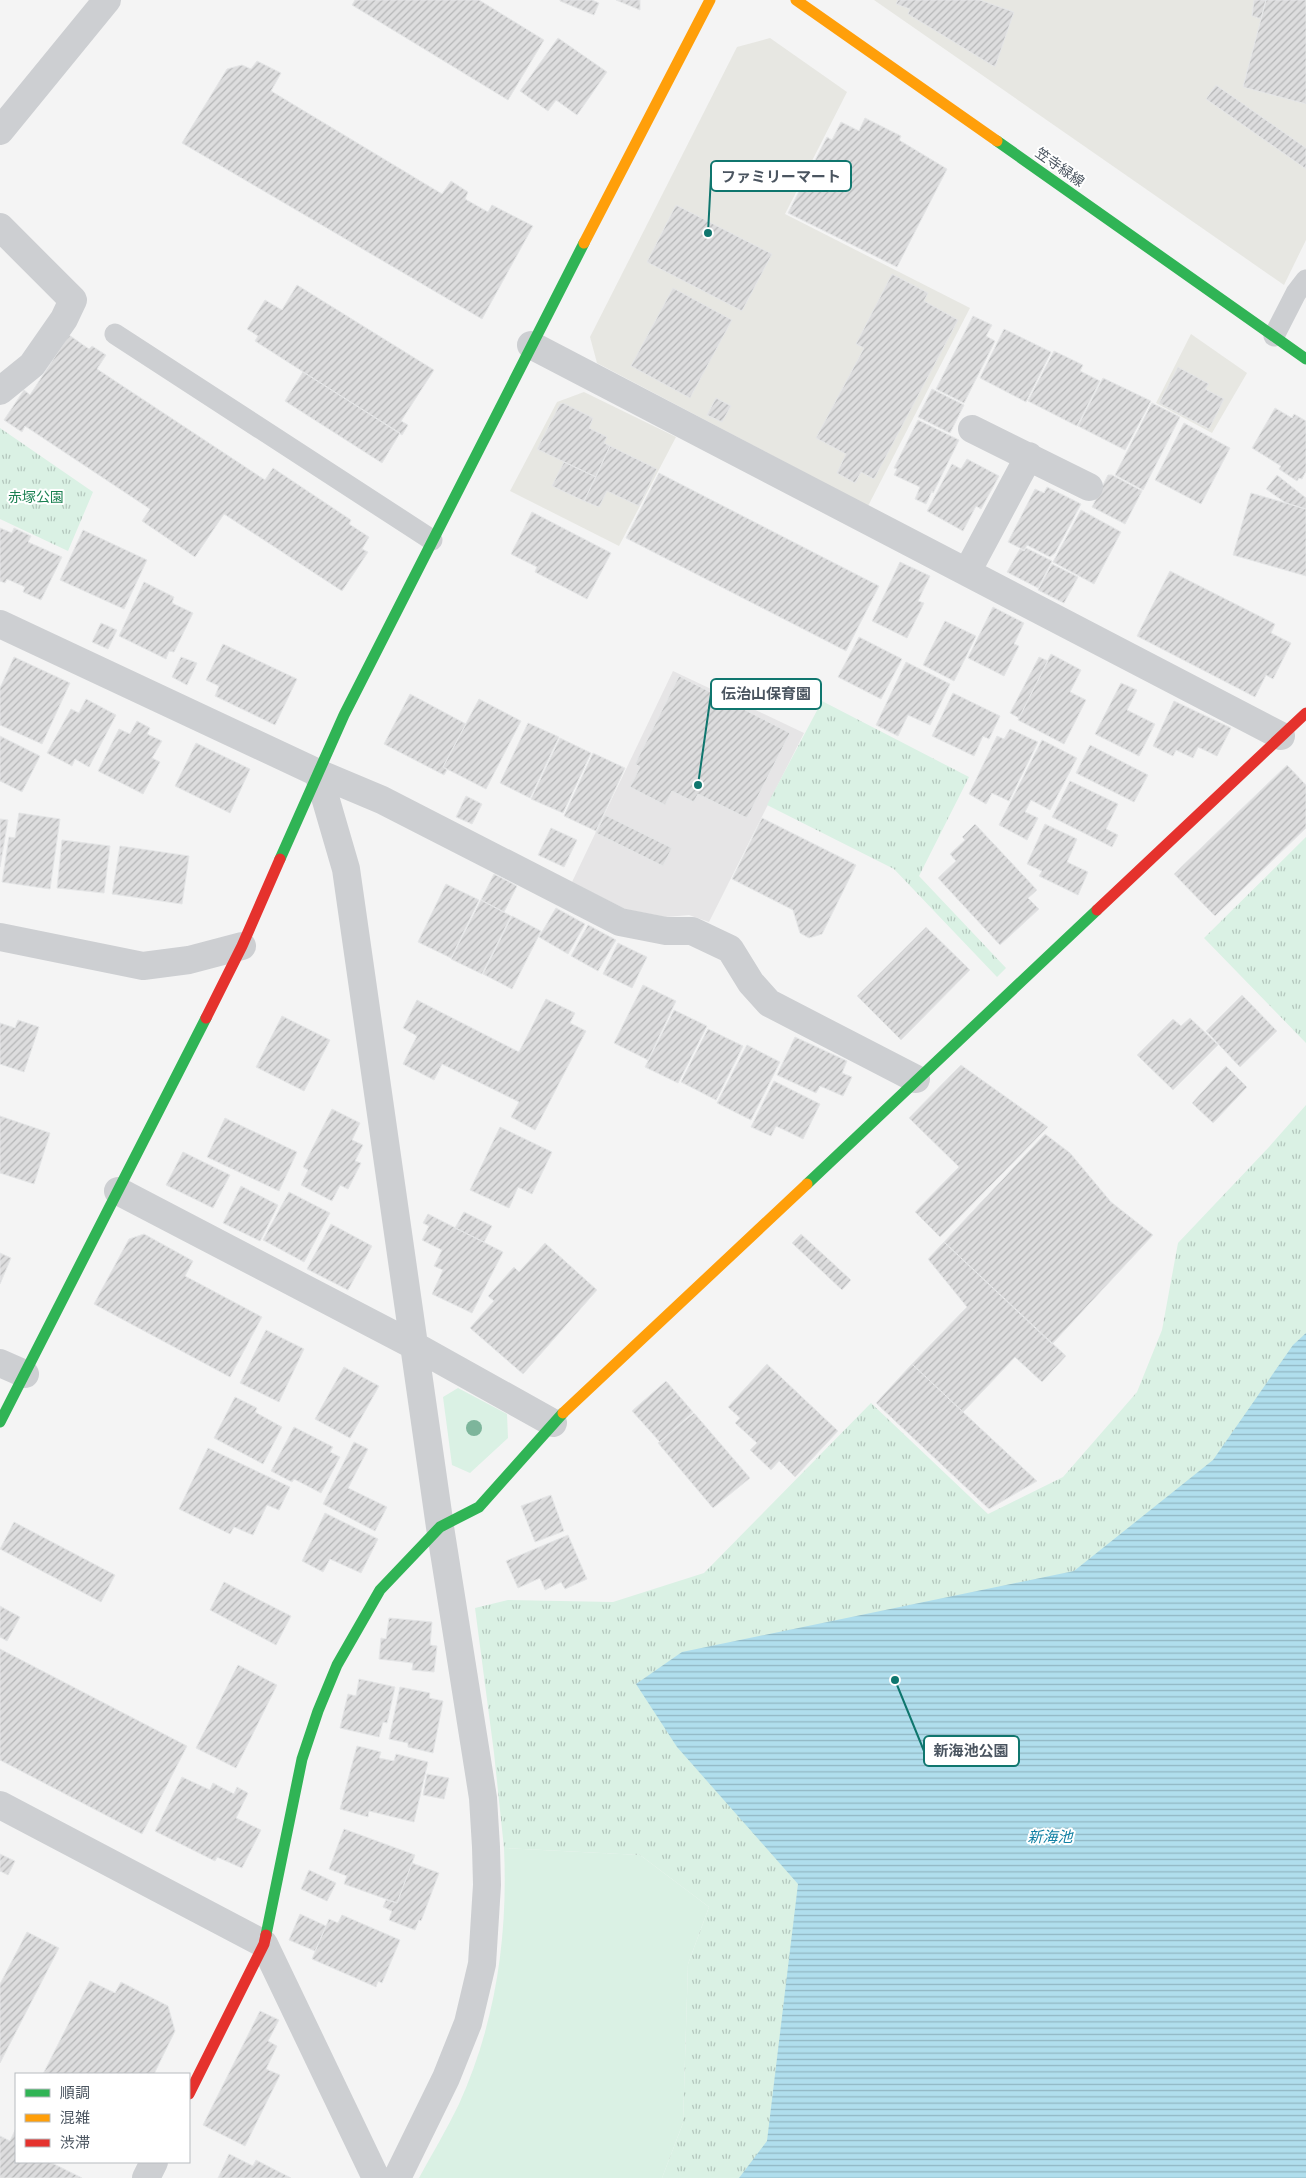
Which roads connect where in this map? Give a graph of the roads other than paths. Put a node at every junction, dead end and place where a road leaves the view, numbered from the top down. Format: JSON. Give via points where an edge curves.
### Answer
{"nodes":[{"id":1,"x":107,"y":0,"type":"edge"},
{"id":2,"x":710,"y":0,"type":"edge"},
{"id":3,"x":796,"y":0,"type":"edge"},
{"id":4,"x":0,"y":131,"type":"edge"},
{"id":5,"x":0,"y":227,"type":"edge"},
{"id":6,"x":1306,"y":280,"type":"edge"},
{"id":7,"x":115,"y":334,"type":"dead end"},
{"id":8,"x":1274,"y":336,"type":"junction"},
{"id":9,"x":531,"y":344,"type":"junction"},
{"id":10,"x":1306,"y":359,"type":"edge"},
{"id":11,"x":0,"y":391,"type":"edge"},
{"id":12,"x":972,"y":429,"type":"dead end"},
{"id":13,"x":1029,"y":456,"type":"junction"},
{"id":14,"x":1089,"y":487,"type":"dead end"},
{"id":15,"x":432,"y":540,"type":"junction"},
{"id":16,"x":968,"y":572,"type":"junction"},
{"id":17,"x":0,"y":624,"type":"edge"},
{"id":18,"x":1306,"y":714,"type":"edge"},
{"id":19,"x":1281,"y":736,"type":"junction"},
{"id":20,"x":318,"y":773,"type":"junction"},
{"id":21,"x":0,"y":937,"type":"edge"},
{"id":22,"x":242,"y":946,"type":"junction"},
{"id":23,"x":916,"y":1079,"type":"junction"},
{"id":24,"x":118,"y":1191,"type":"junction"},
{"id":25,"x":415,"y":1346,"type":"junction"},
{"id":26,"x":0,"y":1363,"type":"edge"},
{"id":27,"x":25,"y":1374,"type":"junction"},
{"id":28,"x":0,"y":1422,"type":"edge"},
{"id":29,"x":553,"y":1423,"type":"junction"},
{"id":30,"x":440,"y":1526,"type":"junction"},
{"id":31,"x":0,"y":1805,"type":"edge"},
{"id":32,"x":264,"y":1944,"type":"junction"},
{"id":33,"x":190,"y":2092,"type":"edge"},
{"id":34,"x":154,"y":2163,"type":"edge"},
{"id":35,"x":146,"y":2178,"type":"edge"},
{"id":36,"x":376,"y":2178,"type":"edge"},
{"id":37,"x":397,"y":2178,"type":"edge"}],
"edges":[{"from":1,"to":4,"type":"street"},
{"from":2,"to":9,"type":"street"},
{"from":3,"to":8,"type":"street","name":"笠寺緑線"},
{"from":5,"to":11,"type":"street","via":[[73,300],[64,319],[32,365]]},
{"from":6,"to":8,"type":"lane"},
{"from":7,"to":15,"type":"lane"},
{"from":8,"to":10,"type":"street","name":"笠寺緑線"},
{"from":9,"to":15,"type":"street"},
{"from":9,"to":16,"type":"street"},
{"from":12,"to":13,"type":"street"},
{"from":13,"to":14,"type":"street"},
{"from":13,"to":16,"type":"street"},
{"from":15,"to":20,"type":"street"},
{"from":16,"to":19,"type":"street"},
{"from":17,"to":20,"type":"street"},
{"from":18,"to":19,"type":"street"},
{"from":19,"to":23,"type":"street"},
{"from":20,"to":22,"type":"street"},
{"from":20,"to":23,"type":"street","via":[[382,800],[620,922],[666,931],[692,931],[730,949],[751,983],[769,1003]]},
{"from":20,"to":25,"type":"street","via":[[346,869]]},
{"from":21,"to":22,"type":"street","via":[[143,966],[189,960]]},
{"from":22,"to":24,"type":"street"},
{"from":23,"to":29,"type":"street"},
{"from":24,"to":25,"type":"street"},
{"from":24,"to":27,"type":"street"},
{"from":25,"to":29,"type":"street"},
{"from":25,"to":30,"type":"street"},
{"from":26,"to":27,"type":"street"},
{"from":27,"to":28,"type":"street"},
{"from":29,"to":30,"type":"street","via":[[480,1507]]},
{"from":30,"to":32,"type":"street","via":[[380,1590],[337,1665],[302,1759]]},
{"from":30,"to":37,"type":"street","via":[[483,1798],[486,1895],[482,1964],[468,2023],[446,2078]]},
{"from":31,"to":32,"type":"street"},
{"from":32,"to":33,"type":"street"},
{"from":32,"to":36,"type":"street"},
{"from":34,"to":35,"type":"street"}]}
